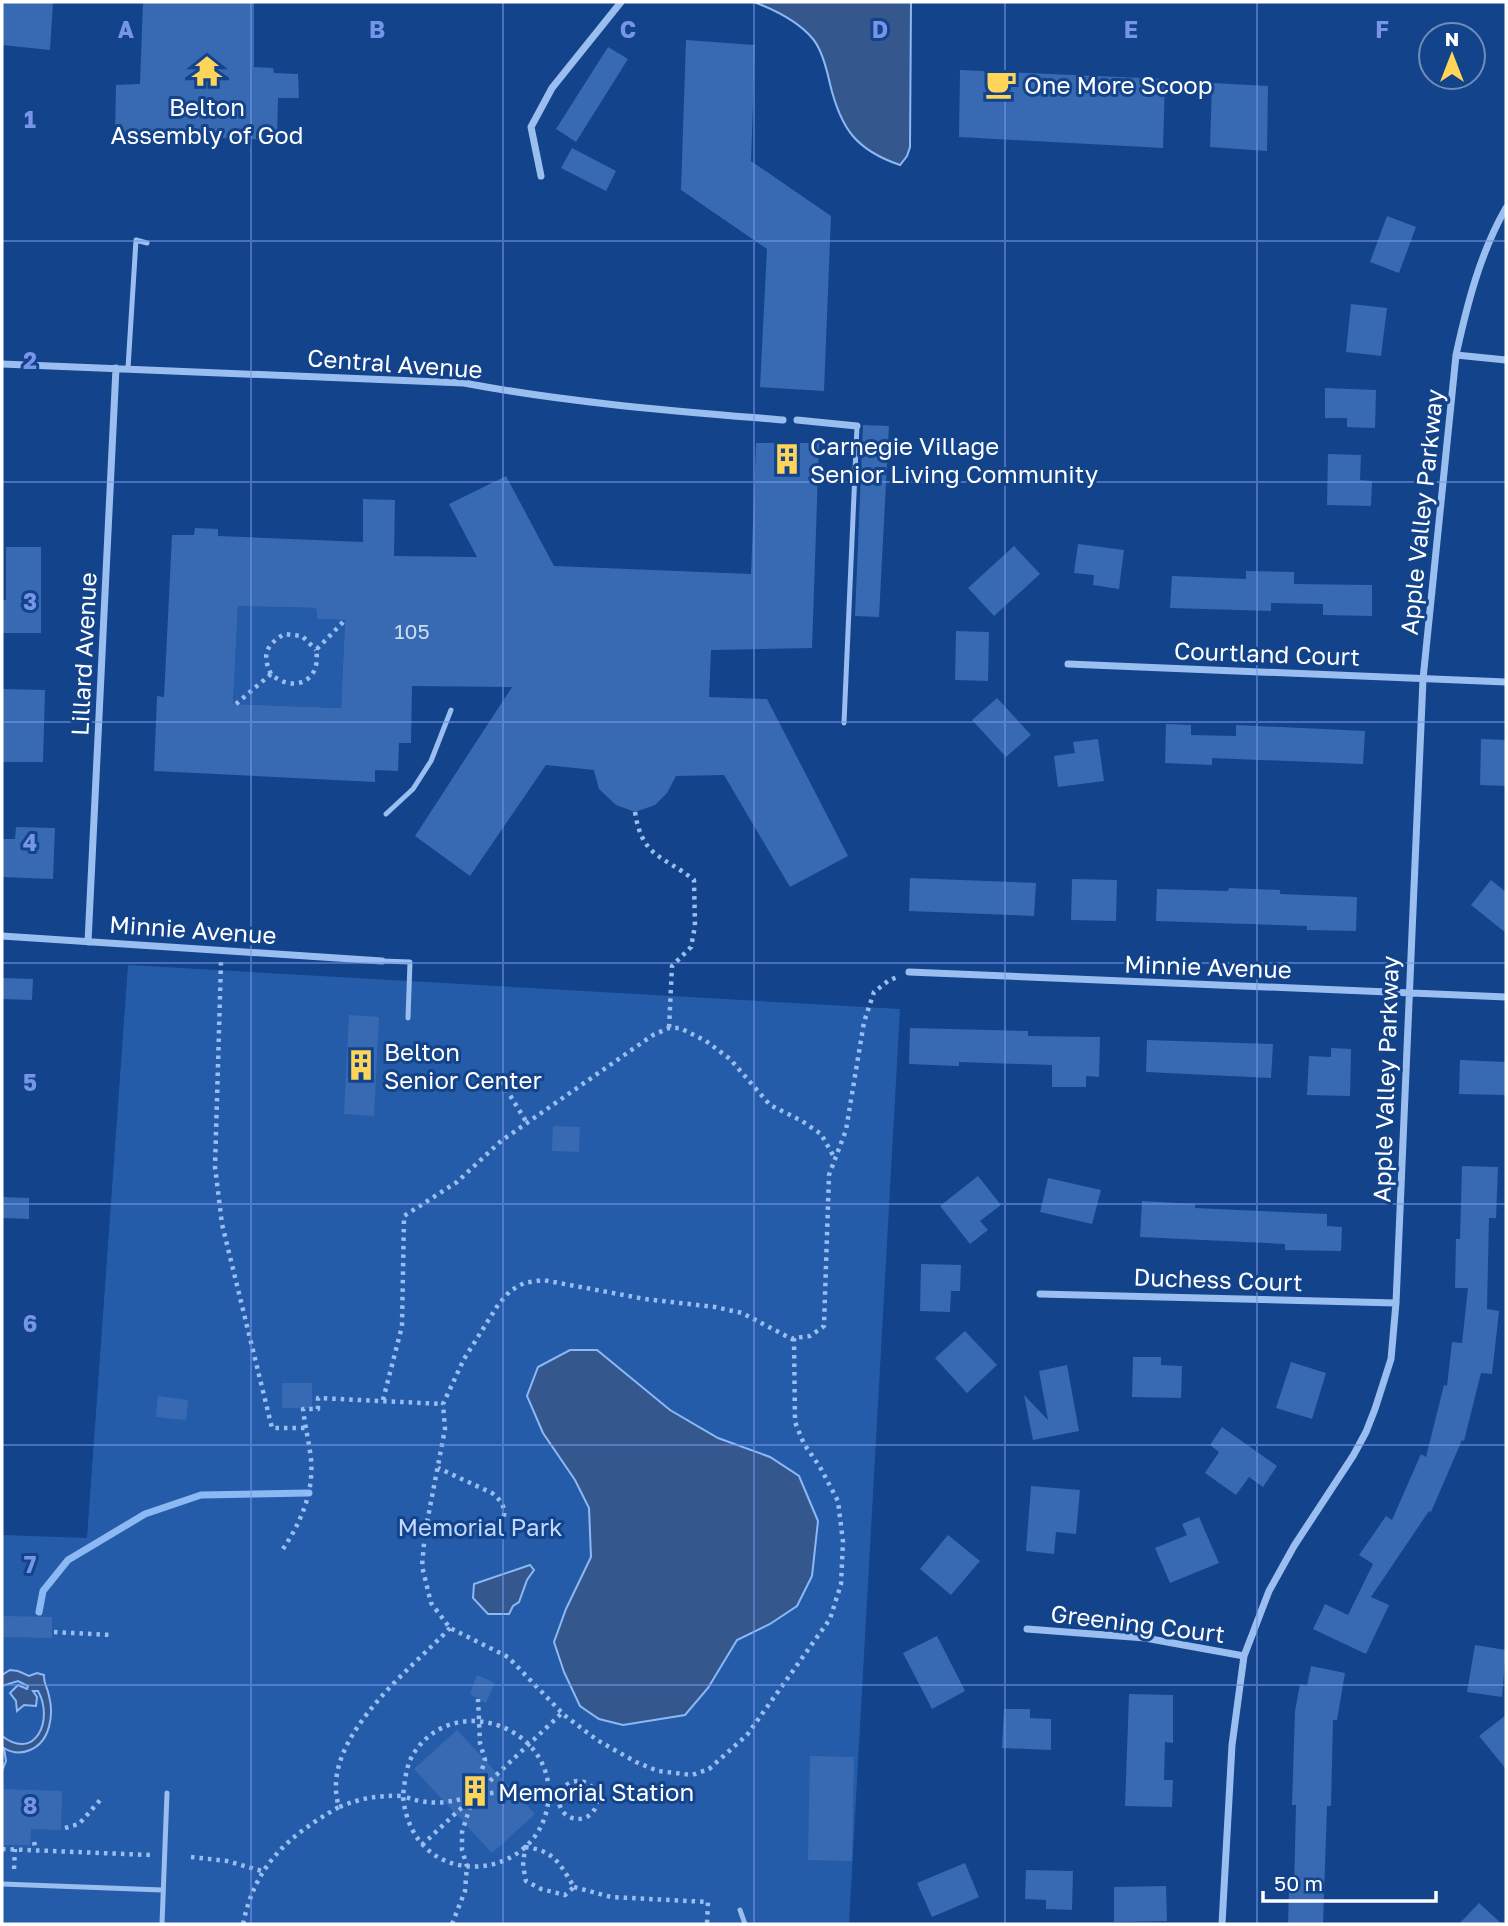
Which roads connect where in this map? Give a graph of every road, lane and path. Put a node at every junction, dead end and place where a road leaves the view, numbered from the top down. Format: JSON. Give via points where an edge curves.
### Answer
{"nodes":[{"id":1,"x":621,"y":2,"type":"edge"},
{"id":2,"x":541,"y":176,"type":"dead end"},
{"id":3,"x":1506,"y":208,"type":"edge"},
{"id":4,"x":147,"y":243,"type":"dead end"},
{"id":5,"x":1456,"y":355,"type":"junction"},
{"id":6,"x":1506,"y":360,"type":"edge"},
{"id":7,"x":2,"y":364,"type":"edge"},
{"id":8,"x":116,"y":368,"type":"junction"},
{"id":9,"x":128,"y":368,"type":"junction"},
{"id":10,"x":783,"y":420,"type":"dead end"},
{"id":11,"x":797,"y":420,"type":"dead end"},
{"id":12,"x":857,"y":426,"type":"joint"},
{"id":13,"x":345,"y":620,"type":"dead end"},
{"id":14,"x":316,"y":650,"type":"junction"},
{"id":15,"x":1068,"y":664,"type":"dead end"},
{"id":16,"x":271,"y":674,"type":"junction"},
{"id":17,"x":1423,"y":679,"type":"junction"},
{"id":18,"x":1506,"y":682,"type":"edge"},
{"id":19,"x":236,"y":704,"type":"dead end"},
{"id":20,"x":451,"y":710,"type":"dead end"},
{"id":21,"x":844,"y":723,"type":"dead end"},
{"id":22,"x":635,"y":812,"type":"dead end"},
{"id":23,"x":386,"y":814,"type":"dead end"},
{"id":24,"x":2,"y":936,"type":"edge"},
{"id":25,"x":88,"y":942,"type":"junction"},
{"id":26,"x":222,"y":951,"type":"junction"},
{"id":27,"x":382,"y":961,"type":"joint"},
{"id":28,"x":909,"y":972,"type":"joint"},
{"id":29,"x":1408,"y":992,"type":"junction"},
{"id":30,"x":1506,"y":997,"type":"edge"},
{"id":31,"x":408,"y":1018,"type":"dead end"},
{"id":32,"x":669,"y":1028,"type":"junction"},
{"id":33,"x":497,"y":1073,"type":"dead end"},
{"id":34,"x":527,"y":1123,"type":"junction"},
{"id":35,"x":834,"y":1158,"type":"junction"},
{"id":36,"x":1040,"y":1294,"type":"dead end"},
{"id":37,"x":1396,"y":1303,"type":"junction"},
{"id":38,"x":794,"y":1338,"type":"junction"},
{"id":39,"x":383,"y":1400,"type":"junction"},
{"id":40,"x":443,"y":1404,"type":"junction"},
{"id":41,"x":306,"y":1428,"type":"junction"},
{"id":42,"x":438,"y":1468,"type":"junction"},
{"id":43,"x":426,"y":1528,"type":"junction"},
{"id":44,"x":283,"y":1549,"type":"dead end"},
{"id":45,"x":450,"y":1628,"type":"junction"},
{"id":46,"x":1027,"y":1629,"type":"dead end"},
{"id":47,"x":54,"y":1632,"type":"dead end"},
{"id":48,"x":111,"y":1635,"type":"dead end"},
{"id":49,"x":1244,"y":1656,"type":"junction"},
{"id":50,"x":478,"y":1699,"type":"dead end"},
{"id":51,"x":562,"y":1713,"type":"junction"},
{"id":52,"x":478,"y":1722,"type":"junction"},
{"id":53,"x":530,"y":1745,"type":"junction"},
{"id":54,"x":167,"y":1793,"type":"dead end"},
{"id":55,"x":560,"y":1793,"type":"junction"},
{"id":56,"x":548,"y":1794,"type":"junction"},
{"id":57,"x":403,"y":1796,"type":"junction"},
{"id":58,"x":475,"y":1796,"type":"junction"},
{"id":59,"x":102,"y":1798,"type":"dead end"},
{"id":60,"x":339,"y":1807,"type":"junction"},
{"id":61,"x":65,"y":1828,"type":"dead end"},
{"id":62,"x":34,"y":1842,"type":"dead end"},
{"id":63,"x":422,"y":1845,"type":"junction"},
{"id":64,"x":525,"y":1847,"type":"junction"},
{"id":65,"x":2,"y":1849,"type":"edge"},
{"id":66,"x":15,"y":1849,"type":"junction"},
{"id":67,"x":36,"y":1850,"type":"junction"},
{"id":68,"x":150,"y":1855,"type":"dead end"},
{"id":69,"x":191,"y":1857,"type":"dead end"},
{"id":70,"x":467,"y":1866,"type":"junction"},
{"id":71,"x":14,"y":1869,"type":"dead end"},
{"id":72,"x":262,"y":1871,"type":"junction"},
{"id":73,"x":2,"y":1884,"type":"edge"},
{"id":74,"x":574,"y":1887,"type":"junction"},
{"id":75,"x":162,"y":1890,"type":"junction"},
{"id":76,"x":740,"y":1910,"type":"dead end"},
{"id":77,"x":162,"y":1924,"type":"edge"},
{"id":78,"x":243,"y":1924,"type":"edge"},
{"id":79,"x":452,"y":1924,"type":"edge"},
{"id":80,"x":707,"y":1924,"type":"edge"},
{"id":81,"x":745,"y":1924,"type":"edge"},
{"id":82,"x":1222,"y":1924,"type":"edge"}],
"edges":[{"from":1,"to":2,"type":"street","via":[[552,88],[531,127]]},
{"from":3,"to":5,"type":"street","name":"Apple Valley Parkway","via":[[1466,307]]},
{"from":4,"to":9,"type":"lane","via":[[136,240]]},
{"from":5,"to":6,"type":"street"},
{"from":5,"to":17,"type":"street","name":"Apple Valley Parkway"},
{"from":7,"to":8,"type":"street","name":"Central Avenue"},
{"from":8,"to":9,"type":"street","name":"Central Avenue"},
{"from":8,"to":25,"type":"street","name":"Lillard Avenue"},
{"from":9,"to":10,"type":"street","name":"Central Avenue","via":[[464,383],[620,407]]},
{"from":11,"to":12,"type":"street"},
{"from":12,"to":21,"type":"lane"},
{"from":13,"to":14,"type":"path"},
{"from":14,"to":16,"type":"path","via":[[316,666],[308,679],[286,684]]},
{"from":14,"to":16,"type":"path","via":[[302,636],[284,634],[266,653]]},
{"from":15,"to":17,"type":"street","name":"Courtland Court"},
{"from":16,"to":19,"type":"path"},
{"from":17,"to":18,"type":"street","name":"Courtland Court"},
{"from":17,"to":29,"type":"street","name":"Apple Valley Parkway"},
{"from":20,"to":23,"type":"lane","via":[[425,770],[413,789]]},
{"from":22,"to":32,"type":"path","via":[[638,833],[647,846],[694,880],[695,926],[691,947],[672,966]]},
{"from":24,"to":25,"type":"street","name":"Minnie Avenue"},
{"from":25,"to":26,"type":"street","name":"Minnie Avenue"},
{"from":26,"to":27,"type":"street","name":"Minnie Avenue"},
{"from":26,"to":41,"type":"path","via":[[215,1167],[222,1224],[272,1428]]},
{"from":27,"to":31,"type":"lane","via":[[410,962]]},
{"from":28,"to":29,"type":"street","name":"Minnie Avenue"},
{"from":28,"to":35,"type":"path","via":[[874,992],[864,1022],[846,1130]]},
{"from":29,"to":30,"type":"street","name":"Minnie Avenue"},
{"from":29,"to":37,"type":"street","name":"Apple Valley Parkway"},
{"from":32,"to":34,"type":"path"},
{"from":32,"to":35,"type":"path","via":[[680,1028],[706,1041],[730,1059],[770,1105],[821,1134]]},
{"from":33,"to":34,"type":"path"},
{"from":34,"to":39,"type":"path","via":[[501,1140],[457,1182],[404,1216],[402,1326]]},
{"from":35,"to":38,"type":"path","via":[[829,1175],[824,1326]]},
{"from":36,"to":37,"type":"street","name":"Duchess Court"},
{"from":37,"to":49,"type":"street","name":"Apple Valley Parkway","via":[[1391,1359],[1376,1409],[1353,1456],[1269,1591]]},
{"from":38,"to":40,"type":"path","via":[[742,1313],[715,1307],[543,1280],[524,1283],[498,1305]]},
{"from":38,"to":51,"type":"path","via":[[795,1422],[838,1501],[844,1542],[841,1584],[830,1619],[747,1735],[709,1769],[692,1775],[658,1771],[636,1762]]},
{"from":39,"to":40,"type":"path"},
{"from":39,"to":41,"type":"path","via":[[318,1398],[318,1409],[303,1409]]},
{"from":40,"to":42,"type":"path","via":[[445,1429]]},
{"from":41,"to":44,"type":"path","via":[[310,1488],[301,1517]]},
{"from":42,"to":43,"type":"path"},
{"from":42,"to":43,"type":"path","via":[[492,1493],[505,1509],[505,1517],[501,1524],[471,1534]]},
{"from":43,"to":45,"type":"path","via":[[422,1566],[431,1603]]},
{"from":45,"to":51,"type":"path","via":[[508,1657]]},
{"from":45,"to":60,"type":"path","via":[[381,1698],[353,1735],[335,1779]]},
{"from":46,"to":49,"type":"street","name":"Greening Court","via":[[1145,1638]]},
{"from":47,"to":48,"type":"path"},
{"from":49,"to":82,"type":"street","name":"Apple Valley Parkway","via":[[1232,1745]]},
{"from":50,"to":52,"type":"path"},
{"from":51,"to":53,"type":"path"},
{"from":52,"to":53,"type":"path","via":[[502,1725]]},
{"from":52,"to":57,"type":"path","via":[[459,1722],[433,1732],[415,1750],[406,1770]]},
{"from":52,"to":58,"type":"path","via":[[485,1760]]},
{"from":53,"to":56,"type":"path","via":[[542,1762]]},
{"from":53,"to":58,"type":"path"},
{"from":54,"to":75,"type":"lane"},
{"from":55,"to":55,"type":"path","via":[[559,1804],[572,1818],[591,1815],[597,1804],[593,1787],[582,1781],[570,1783]]},
{"from":55,"to":56,"type":"path"},
{"from":56,"to":58,"type":"path"},
{"from":56,"to":64,"type":"path","via":[[540,1827]]},
{"from":57,"to":58,"type":"path","via":[[422,1803]]},
{"from":57,"to":60,"type":"path","via":[[360,1799]]},
{"from":57,"to":63,"type":"path","via":[[409,1826]]},
{"from":58,"to":63,"type":"path"},
{"from":58,"to":70,"type":"path","via":[[462,1832]]},
{"from":59,"to":61,"type":"path","via":[[79,1824]]},
{"from":60,"to":72,"type":"path","via":[[306,1826]]},
{"from":62,"to":67,"type":"path"},
{"from":63,"to":70,"type":"path","via":[[450,1864]]},
{"from":64,"to":70,"type":"path","via":[[508,1860]]},
{"from":64,"to":74,"type":"path","via":[[556,1858]]},
{"from":64,"to":74,"type":"path","via":[[526,1881],[565,1895]]},
{"from":65,"to":66,"type":"path"},
{"from":66,"to":67,"type":"path"},
{"from":66,"to":71,"type":"path"},
{"from":67,"to":68,"type":"path"},
{"from":69,"to":72,"type":"path"},
{"from":70,"to":79,"type":"path","via":[[465,1891]]},
{"from":72,"to":78,"type":"path","via":[[247,1902]]},
{"from":73,"to":75,"type":"lane"},
{"from":74,"to":80,"type":"path","via":[[611,1897],[708,1902]]},
{"from":75,"to":77,"type":"lane"},
{"from":76,"to":81,"type":"lane"}]}
